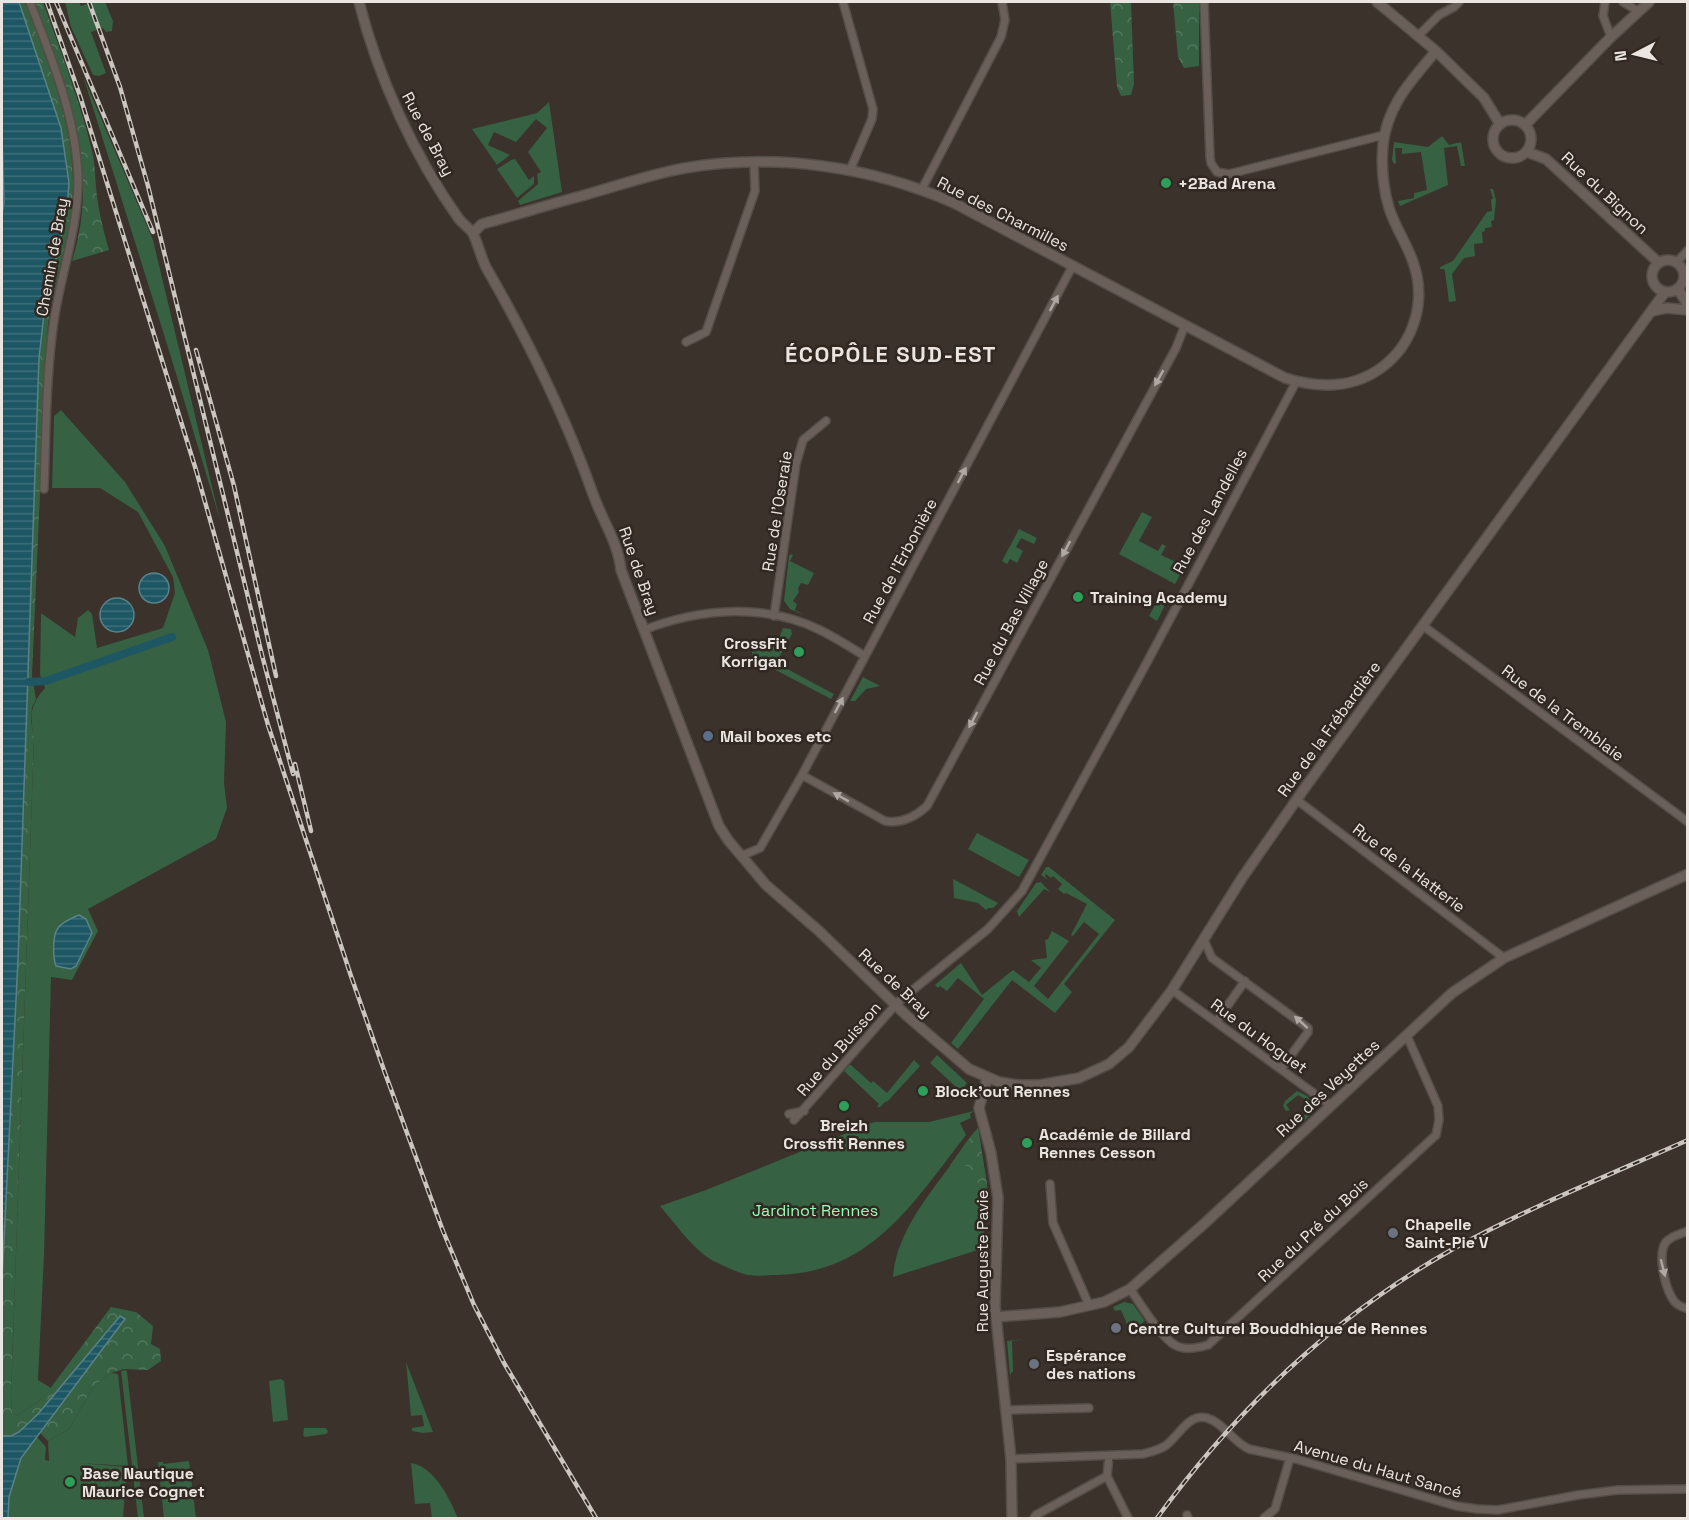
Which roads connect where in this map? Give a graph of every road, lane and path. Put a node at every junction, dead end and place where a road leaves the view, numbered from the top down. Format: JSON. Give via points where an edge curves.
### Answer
{"nodes":[{"id":1,"x":30,"y":2,"type":"edge"},
{"id":2,"x":360,"y":2,"type":"edge"},
{"id":3,"x":843,"y":2,"type":"edge"},
{"id":4,"x":1002,"y":2,"type":"edge"},
{"id":5,"x":1204,"y":2,"type":"edge"},
{"id":6,"x":1377,"y":2,"type":"edge"},
{"id":7,"x":1460,"y":2,"type":"edge"},
{"id":8,"x":1605,"y":2,"type":"edge"},
{"id":9,"x":1623,"y":2,"type":"edge"},
{"id":10,"x":1649,"y":2,"type":"edge"},
{"id":11,"x":1638,"y":11,"type":"junction"},
{"id":12,"x":1418,"y":36,"type":"junction"},
{"id":13,"x":1611,"y":37,"type":"junction"},
{"id":14,"x":1436,"y":51,"type":"junction"},
{"id":15,"x":1500,"y":124,"type":"junction"},
{"id":16,"x":1525,"y":125,"type":"junction"},
{"id":17,"x":1384,"y":135,"type":"junction"},
{"id":18,"x":1527,"y":152,"type":"junction"},
{"id":19,"x":754,"y":162,"type":"junction"},
{"id":20,"x":850,"y":171,"type":"junction"},
{"id":21,"x":922,"y":189,"type":"junction"},
{"id":22,"x":473,"y":233,"type":"junction"},
{"id":23,"x":1688,"y":250,"type":"edge"},
{"id":24,"x":1676,"y":263,"type":"junction"},
{"id":25,"x":1659,"y":264,"type":"junction"},
{"id":26,"x":1072,"y":267,"type":"junction"},
{"id":27,"x":1678,"y":289,"type":"junction"},
{"id":28,"x":1665,"y":292,"type":"junction"},
{"id":29,"x":1688,"y":305,"type":"edge"},
{"id":30,"x":1688,"y":310,"type":"edge"},
{"id":31,"x":1653,"y":311,"type":"junction"},
{"id":32,"x":1185,"y":325,"type":"junction"},
{"id":33,"x":686,"y":342,"type":"dead end"},
{"id":34,"x":1296,"y":382,"type":"junction"},
{"id":35,"x":826,"y":421,"type":"dead end"},
{"id":36,"x":44,"y":489,"type":"dead end"},
{"id":37,"x":774,"y":616,"type":"junction"},
{"id":38,"x":1422,"y":625,"type":"junction"},
{"id":39,"x":644,"y":630,"type":"junction"},
{"id":40,"x":865,"y":656,"type":"junction"},
{"id":41,"x":802,"y":775,"type":"junction"},
{"id":42,"x":1297,"y":800,"type":"junction"},
{"id":43,"x":1688,"y":822,"type":"edge"},
{"id":44,"x":741,"y":856,"type":"junction"},
{"id":45,"x":1688,"y":874,"type":"edge"},
{"id":46,"x":1204,"y":940,"type":"junction"},
{"id":47,"x":1504,"y":958,"type":"junction"},
{"id":48,"x":1245,"y":981,"type":"junction"},
{"id":49,"x":1172,"y":990,"type":"junction"},
{"id":50,"x":895,"y":1005,"type":"junction"},
{"id":51,"x":1216,"y":1022,"type":"junction"},
{"id":52,"x":1407,"y":1036,"type":"junction"},
{"id":53,"x":1281,"y":1068,"type":"junction"},
{"id":54,"x":987,"y":1078,"type":"junction"},
{"id":55,"x":1330,"y":1105,"type":"junction"},
{"id":56,"x":792,"y":1117,"type":"dead end"},
{"id":57,"x":1050,"y":1184,"type":"dead end"},
{"id":58,"x":1688,"y":1231,"type":"edge"},
{"id":59,"x":1130,"y":1289,"type":"junction"},
{"id":60,"x":1089,"y":1305,"type":"junction"},
{"id":61,"x":1688,"y":1309,"type":"edge"},
{"id":62,"x":996,"y":1317,"type":"junction"},
{"id":63,"x":1089,"y":1408,"type":"dead end"},
{"id":64,"x":1006,"y":1410,"type":"junction"},
{"id":65,"x":1109,"y":1456,"type":"junction"},
{"id":66,"x":1290,"y":1458,"type":"junction"},
{"id":67,"x":1011,"y":1459,"type":"junction"},
{"id":68,"x":1107,"y":1476,"type":"junction"},
{"id":69,"x":1688,"y":1490,"type":"edge"},
{"id":70,"x":1012,"y":1518,"type":"edge"},
{"id":71,"x":1034,"y":1518,"type":"edge"},
{"id":72,"x":1128,"y":1518,"type":"edge"},
{"id":73,"x":1264,"y":1518,"type":"edge"}],
"edges":[{"from":1,"to":36,"type":"street","name":"Chemin de Bray","via":[[65,100],[78,178],[49,360]]},
{"from":2,"to":22,"type":"street","name":"Rue de Bray","via":[[378,64],[406,129],[450,204]]},
{"from":3,"to":20,"type":"street","via":[[873,109]]},
{"from":4,"to":21,"type":"street","via":[[1005,20],[1001,37]]},
{"from":5,"to":17,"type":"street","via":[[1210,158],[1217,172],[1229,174]]},
{"from":6,"to":12,"type":"street"},
{"from":7,"to":12,"type":"street","via":[[1439,15]]},
{"from":8,"to":13,"type":"street","via":[[1603,16]]},
{"from":9,"to":11,"type":"street"},
{"from":10,"to":11,"type":"street"},
{"from":11,"to":13,"type":"street"},
{"from":12,"to":14,"type":"street"},
{"from":13,"to":16,"type":"street"},
{"from":14,"to":15,"type":"street","via":[[1484,98]]},
{"from":14,"to":17,"type":"street","via":[[1400,94]]},
{"from":15,"to":16,"type":"street","via":[[1515,120]]},
{"from":15,"to":18,"type":"street","via":[[1493,139],[1496,150],[1505,157],[1517,158]]},
{"from":16,"to":18,"type":"street","via":[[1532,141]]},
{"from":17,"to":34,"type":"street","via":[[1384,188],[1416,270],[1416,318],[1396,355],[1368,376],[1332,385]]},
{"from":18,"to":25,"type":"street","name":"Rue du Bignon","via":[[1546,159]]},
{"from":19,"to":20,"type":"street","name":"Rue des Charmilles"},
{"from":19,"to":22,"type":"street","name":"Rue des Charmilles","via":[[665,172]]},
{"from":19,"to":33,"type":"street","via":[[755,191],[706,332]]},
{"from":20,"to":21,"type":"street","name":"Rue des Charmilles"},
{"from":21,"to":26,"type":"street","name":"Rue des Charmilles","via":[[985,218]]},
{"from":22,"to":39,"type":"street","name":"Rue de Bray","via":[[484,264],[540,365],[571,433]]},
{"from":23,"to":24,"type":"street"},
{"from":24,"to":25,"type":"street","via":[[1668,260]]},
{"from":24,"to":27,"type":"street","via":[[1684,275]]},
{"from":25,"to":28,"type":"street","via":[[1653,272],[1654,282]]},
{"from":26,"to":32,"type":"street","name":"Rue des Charmilles"},
{"from":40,"to":26,"type":"street","name":"Rue de l'Erbonière","one_way":true},
{"from":27,"to":28,"type":"street"},
{"from":27,"to":29,"type":"street"},
{"from":28,"to":31,"type":"street","name":"Rue de la Frébardière"},
{"from":30,"to":31,"type":"street"},
{"from":31,"to":38,"type":"street","name":"Rue de la Frébardière"},
{"from":32,"to":34,"type":"street","name":"Rue des Charmilles"},
{"from":32,"to":41,"type":"street","name":"Rue du Bas Village","one_way":true,"via":[[927,806],[909,819],[885,821]]},
{"from":34,"to":50,"type":"street","name":"Rue des Landelles","via":[[1022,891],[988,929]]},
{"from":35,"to":37,"type":"street","name":"Rue de l'Oseraie","via":[[804,440],[796,464]]},
{"from":37,"to":39,"type":"street","via":[[716,612]]},
{"from":37,"to":40,"type":"street","via":[[820,630]]},
{"from":38,"to":42,"type":"street","name":"Rue de la Frébardière"},
{"from":38,"to":43,"type":"street","name":"Rue de la Tremblaie"},
{"from":39,"to":44,"type":"street","name":"Rue de Bray","via":[[712,811]]},
{"from":41,"to":40,"type":"street","name":"Rue de l'Erbonière","one_way":true},
{"from":41,"to":44,"type":"street","name":"Rue de l'Erbonière","via":[[760,848]]},
{"from":42,"to":46,"type":"street","name":"Rue de la Frébardière"},
{"from":42,"to":47,"type":"street","name":"Rue de la Hatterie"},
{"from":44,"to":50,"type":"street","name":"Rue de Bray","via":[[766,885]]},
{"from":45,"to":47,"type":"street","name":"Rue des Veyettes"},
{"from":46,"to":48,"type":"street","via":[[1212,958]]},
{"from":46,"to":49,"type":"street","name":"Rue de la Frébardière"},
{"from":47,"to":52,"type":"street","name":"Rue des Veyettes","via":[[1452,993]]},
{"from":48,"to":51,"type":"street"},
{"from":53,"to":48,"type":"street","one_way":true,"via":[[1308,1028]]},
{"from":49,"to":51,"type":"street","name":"Rue du Hoguet"},
{"from":49,"to":54,"type":"street","name":"Rue de la Frébardière","via":[[1130,1047],[1109,1064],[1079,1078],[1039,1085],[1008,1084]]},
{"from":50,"to":54,"type":"street","name":"Rue de Bray","via":[[952,1056]]},
{"from":50,"to":56,"type":"street","name":"Rue du Buisson","via":[[804,1111]]},
{"from":51,"to":53,"type":"street","name":"Rue du Hoguet"},
{"from":52,"to":55,"type":"street","name":"Rue des Veyettes"},
{"from":52,"to":59,"type":"street","name":"Rue du Pré du Bois","via":[[1438,1106],[1436,1135],[1258,1300],[1208,1345],[1181,1347],[1170,1342]]},
{"from":53,"to":55,"type":"street","name":"Rue du Hoguet"},
{"from":54,"to":62,"type":"street","name":"Rue Auguste Pavie","via":[[979,1108],[992,1153],[998,1198]]},
{"from":55,"to":59,"type":"street","name":"Rue des Veyettes"},
{"from":57,"to":60,"type":"street","via":[[1053,1223]]},
{"from":58,"to":61,"type":"street","one_way":true,"via":[[1666,1242],[1660,1259],[1671,1297]]},
{"from":59,"to":60,"type":"street","name":"Rue des Veyettes"},
{"from":60,"to":62,"type":"street","name":"Rue des Veyettes","via":[[1060,1312]]},
{"from":62,"to":64,"type":"street","name":"Rue Auguste Pavie"},
{"from":63,"to":64,"type":"street"},
{"from":64,"to":67,"type":"street","name":"Rue Auguste Pavie"},
{"from":65,"to":66,"type":"street","name":"Avenue du Haut Sancé","via":[[1158,1449],[1193,1420],[1205,1418],[1243,1446]]},
{"from":65,"to":67,"type":"street"},
{"from":65,"to":68,"type":"street"},
{"from":66,"to":69,"type":"street","name":"Avenue du Haut Sancé","via":[[1477,1509],[1498,1510],[1618,1490]]},
{"from":66,"to":73,"type":"street","via":[[1275,1509]]},
{"from":67,"to":70,"type":"street","name":"Rue Auguste Pavie"},
{"from":68,"to":71,"type":"street"},
{"from":68,"to":72,"type":"street"}]}
